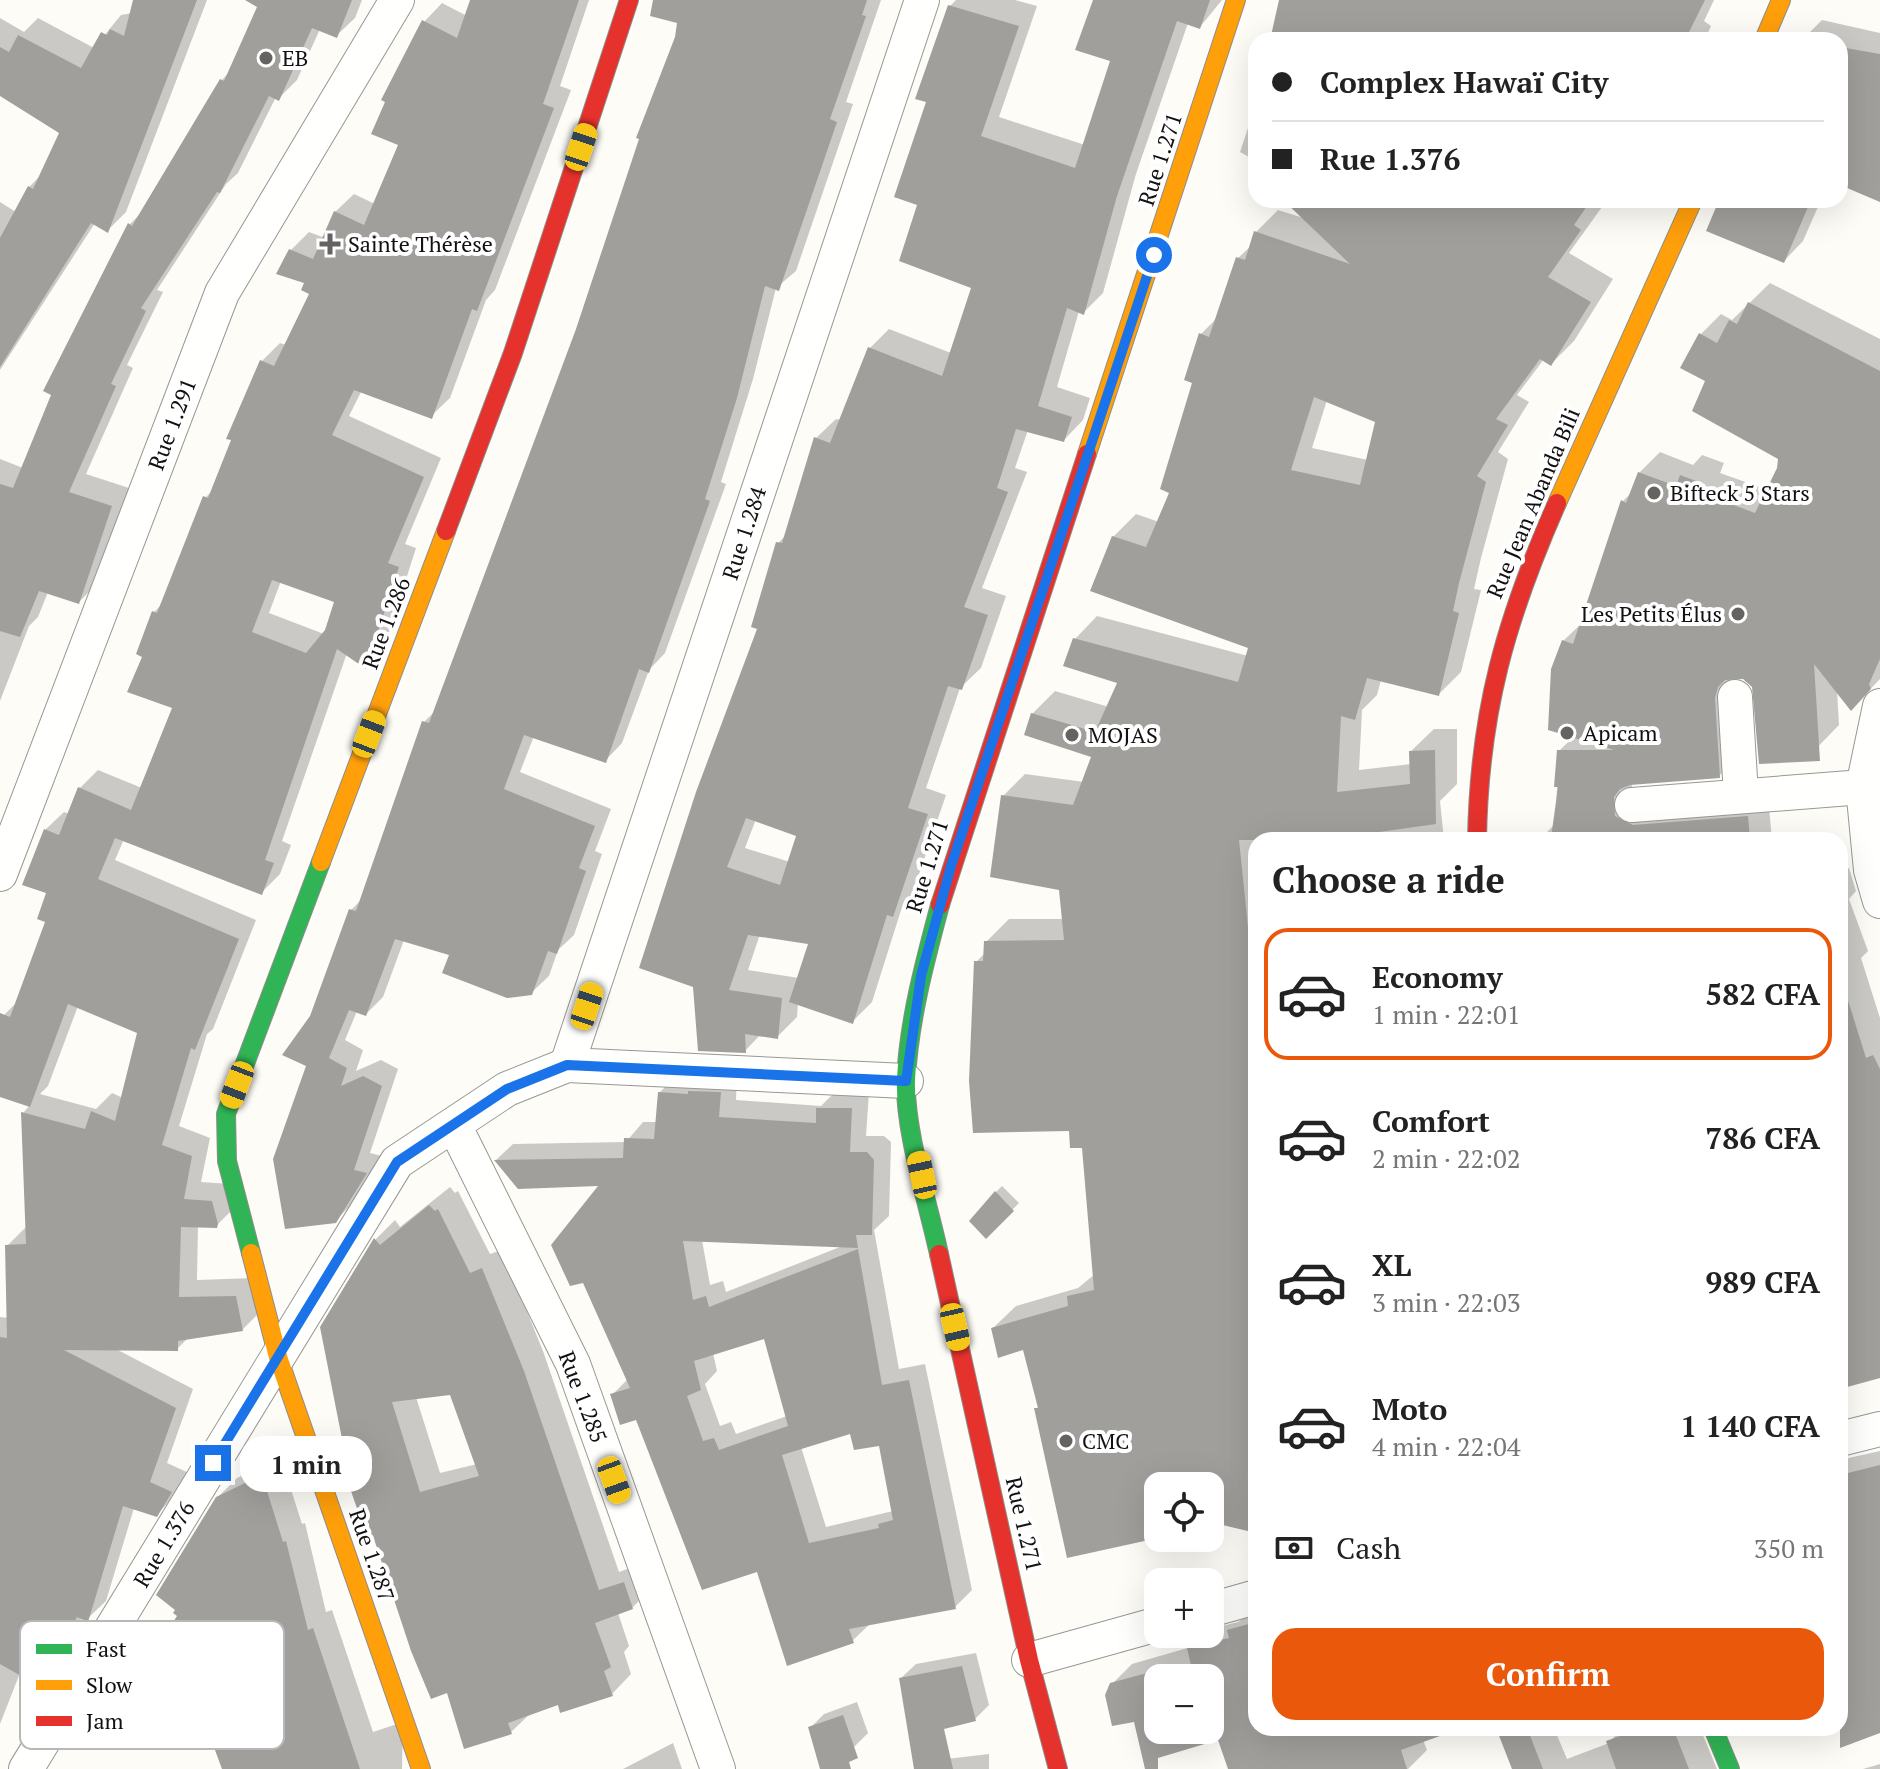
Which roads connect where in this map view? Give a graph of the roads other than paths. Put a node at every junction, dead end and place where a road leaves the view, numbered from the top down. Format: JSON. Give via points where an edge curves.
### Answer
{"nodes":[{"id":1,"x":397,"y":0,"type":"edge"},
{"id":2,"x":629,"y":0,"type":"edge"},
{"id":3,"x":922,"y":0,"type":"edge"},
{"id":4,"x":1236,"y":0,"type":"edge"},
{"id":5,"x":1781,"y":0,"type":"edge"},
{"id":6,"x":1767,"y":32,"type":"edge"},
{"id":7,"x":1689,"y":208,"type":"edge"},
{"id":8,"x":1735,"y":697,"type":"dead end"},
{"id":9,"x":1880,"y":706,"type":"edge"},
{"id":10,"x":1863,"y":787,"type":"junction"},
{"id":11,"x":1741,"y":795,"type":"junction"},
{"id":12,"x":1632,"y":805,"type":"dead end"},
{"id":13,"x":1477,"y":832,"type":"edge"},
{"id":14,"x":0,"y":874,"type":"edge"},
{"id":15,"x":1880,"y":901,"type":"edge"},
{"id":16,"x":567,"y":1065,"type":"junction"},
{"id":17,"x":906,"y":1081,"type":"junction"},
{"id":18,"x":454,"y":1125,"type":"junction"},
{"id":19,"x":278,"y":1357,"type":"junction"},
{"id":20,"x":1880,"y":1429,"type":"edge"},
{"id":21,"x":1848,"y":1437,"type":"edge"},
{"id":22,"x":1248,"y":1599,"type":"edge"},
{"id":23,"x":1224,"y":1606,"type":"edge"},
{"id":24,"x":124,"y":1621,"type":"edge"},
{"id":25,"x":1144,"y":1628,"type":"edge"},
{"id":26,"x":1029,"y":1660,"type":"junction"},
{"id":27,"x":1716,"y":1736,"type":"edge"},
{"id":28,"x":421,"y":1769,"type":"edge"},
{"id":29,"x":718,"y":1769,"type":"edge"},
{"id":30,"x":1058,"y":1769,"type":"edge"},
{"id":31,"x":1730,"y":1769,"type":"edge"}],
"edges":[{"from":1,"to":14,"type":"street","name":"Rue 1.291","via":[[222,293]]},
{"from":2,"to":19,"type":"street","name":"Rue 1.286","via":[[513,353],[226,1114],[227,1161]]},
{"from":3,"to":16,"type":"street","name":"Rue 1.284"},
{"from":4,"to":17,"type":"street","name":"Rue 1.271","via":[[951,866],[921,976]]},
{"from":5,"to":6,"type":"street"},
{"from":7,"to":13,"type":"street","name":"Rue Jean Abanda Bili","via":[[1520,584],[1490,681],[1475,780]]},
{"from":8,"to":11,"type":"street"},
{"from":9,"to":10,"type":"street"},
{"from":10,"to":11,"type":"street"},
{"from":10,"to":15,"type":"street","via":[[1871,870]]},
{"from":11,"to":12,"type":"street"},
{"from":16,"to":17,"type":"street","name":"Rue 1.376"},
{"from":16,"to":18,"type":"street","name":"Rue 1.376","via":[[507,1089]]},
{"from":17,"to":26,"type":"street","name":"Rue 1.271","via":[[915,1145]]},
{"from":18,"to":19,"type":"street","name":"Rue 1.376","via":[[397,1162]]},
{"from":18,"to":29,"type":"street","name":"Rue 1.285","via":[[573,1364]]},
{"from":19,"to":24,"type":"street","name":"Rue 1.376"},
{"from":19,"to":28,"type":"street","name":"Rue 1.287"},
{"from":20,"to":21,"type":"street"},
{"from":22,"to":23,"type":"street"},
{"from":25,"to":26,"type":"street"},
{"from":26,"to":30,"type":"street","name":"Rue 1.271"},
{"from":27,"to":31,"type":"street"}]}
